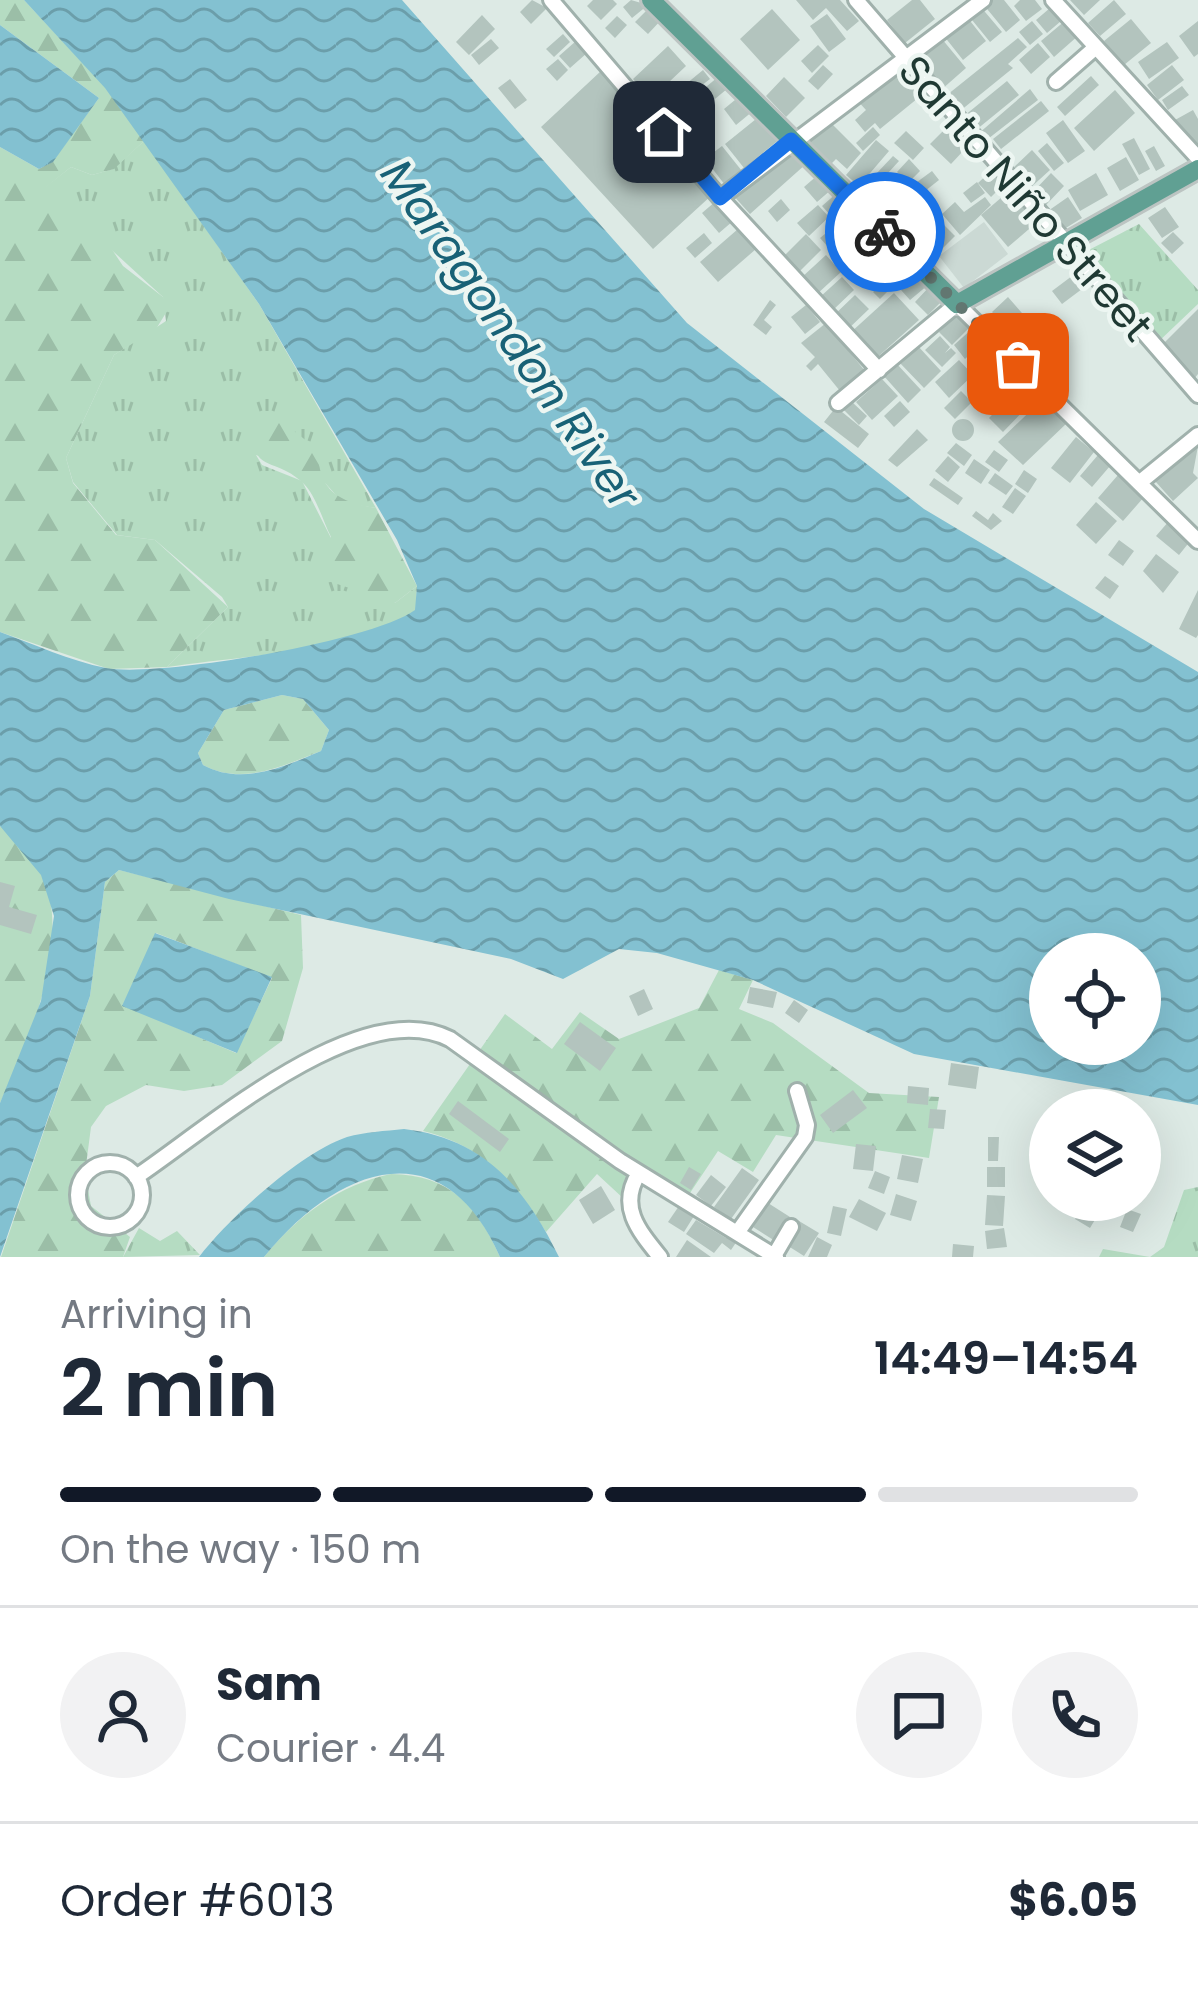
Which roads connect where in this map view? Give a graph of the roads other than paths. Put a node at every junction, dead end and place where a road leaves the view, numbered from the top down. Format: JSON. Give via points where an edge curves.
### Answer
{"nodes":[{"id":1,"x":551,"y":0,"type":"edge"},
{"id":2,"x":651,"y":0,"type":"edge"},
{"id":3,"x":856,"y":0,"type":"edge"},
{"id":4,"x":983,"y":0,"type":"edge"},
{"id":5,"x":1053,"y":0,"type":"edge"},
{"id":6,"x":1096,"y":47,"type":"junction"},
{"id":7,"x":903,"y":58,"type":"junction"},
{"id":8,"x":1056,"y":82,"type":"dead end"},
{"id":9,"x":791,"y":140,"type":"junction"},
{"id":10,"x":1198,"y":158,"type":"edge"},
{"id":11,"x":1198,"y":169,"type":"edge"},
{"id":12,"x":720,"y":198,"type":"junction"},
{"id":13,"x":1064,"y":244,"type":"junction"},
{"id":14,"x":957,"y":304,"type":"junction"},
{"id":15,"x":879,"y":370,"type":"junction"},
{"id":16,"x":1198,"y":395,"type":"edge"},
{"id":17,"x":838,"y":404,"type":"dead end"},
{"id":18,"x":1198,"y":435,"type":"edge"},
{"id":19,"x":1139,"y":483,"type":"junction"},
{"id":20,"x":1198,"y":541,"type":"edge"},
{"id":21,"x":797,"y":1091,"type":"dead end"},
{"id":22,"x":639,"y":1173,"type":"junction"},
{"id":23,"x":136,"y":1177,"type":"junction"},
{"id":24,"x":791,"y":1227,"type":"dead end"},
{"id":25,"x":737,"y":1233,"type":"junction"},
{"id":26,"x":775,"y":1256,"type":"edge"},
{"id":27,"x":660,"y":1257,"type":"edge"}],
"edges":[{"from":1,"to":12,"type":"street"},
{"from":2,"to":9,"type":"main road"},
{"from":3,"to":7,"type":"street","name":"Santo Niño Street"},
{"from":4,"to":7,"type":"street"},
{"from":5,"to":6,"type":"street"},
{"from":6,"to":8,"type":"street"},
{"from":6,"to":10,"type":"street"},
{"from":7,"to":9,"type":"street"},
{"from":7,"to":13,"type":"street","name":"Santo Niño Street"},
{"from":9,"to":12,"type":"street"},
{"from":9,"to":14,"type":"main road"},
{"from":11,"to":13,"type":"main road"},
{"from":12,"to":15,"type":"street"},
{"from":13,"to":14,"type":"main road"},
{"from":13,"to":16,"type":"street","name":"Santo Niño Street"},
{"from":14,"to":15,"type":"street"},
{"from":14,"to":19,"type":"street"},
{"from":15,"to":17,"type":"street"},
{"from":18,"to":19,"type":"street"},
{"from":19,"to":20,"type":"street"},
{"from":21,"to":25,"type":"street","via":[[805,1137]]},
{"from":22,"to":23,"type":"street","via":[[450,1039],[424,1029],[359,1038],[316,1056]]},
{"from":22,"to":25,"type":"street"},
{"from":22,"to":27,"type":"street","via":[[628,1192],[631,1214]]},
{"from":23,"to":23,"type":"street","via":[[116,1164],[92,1169],[79,1190],[84,1214],[105,1227],[129,1221],[142,1200]]},
{"from":24,"to":26,"type":"street"},
{"from":25,"to":26,"type":"street"}]}
